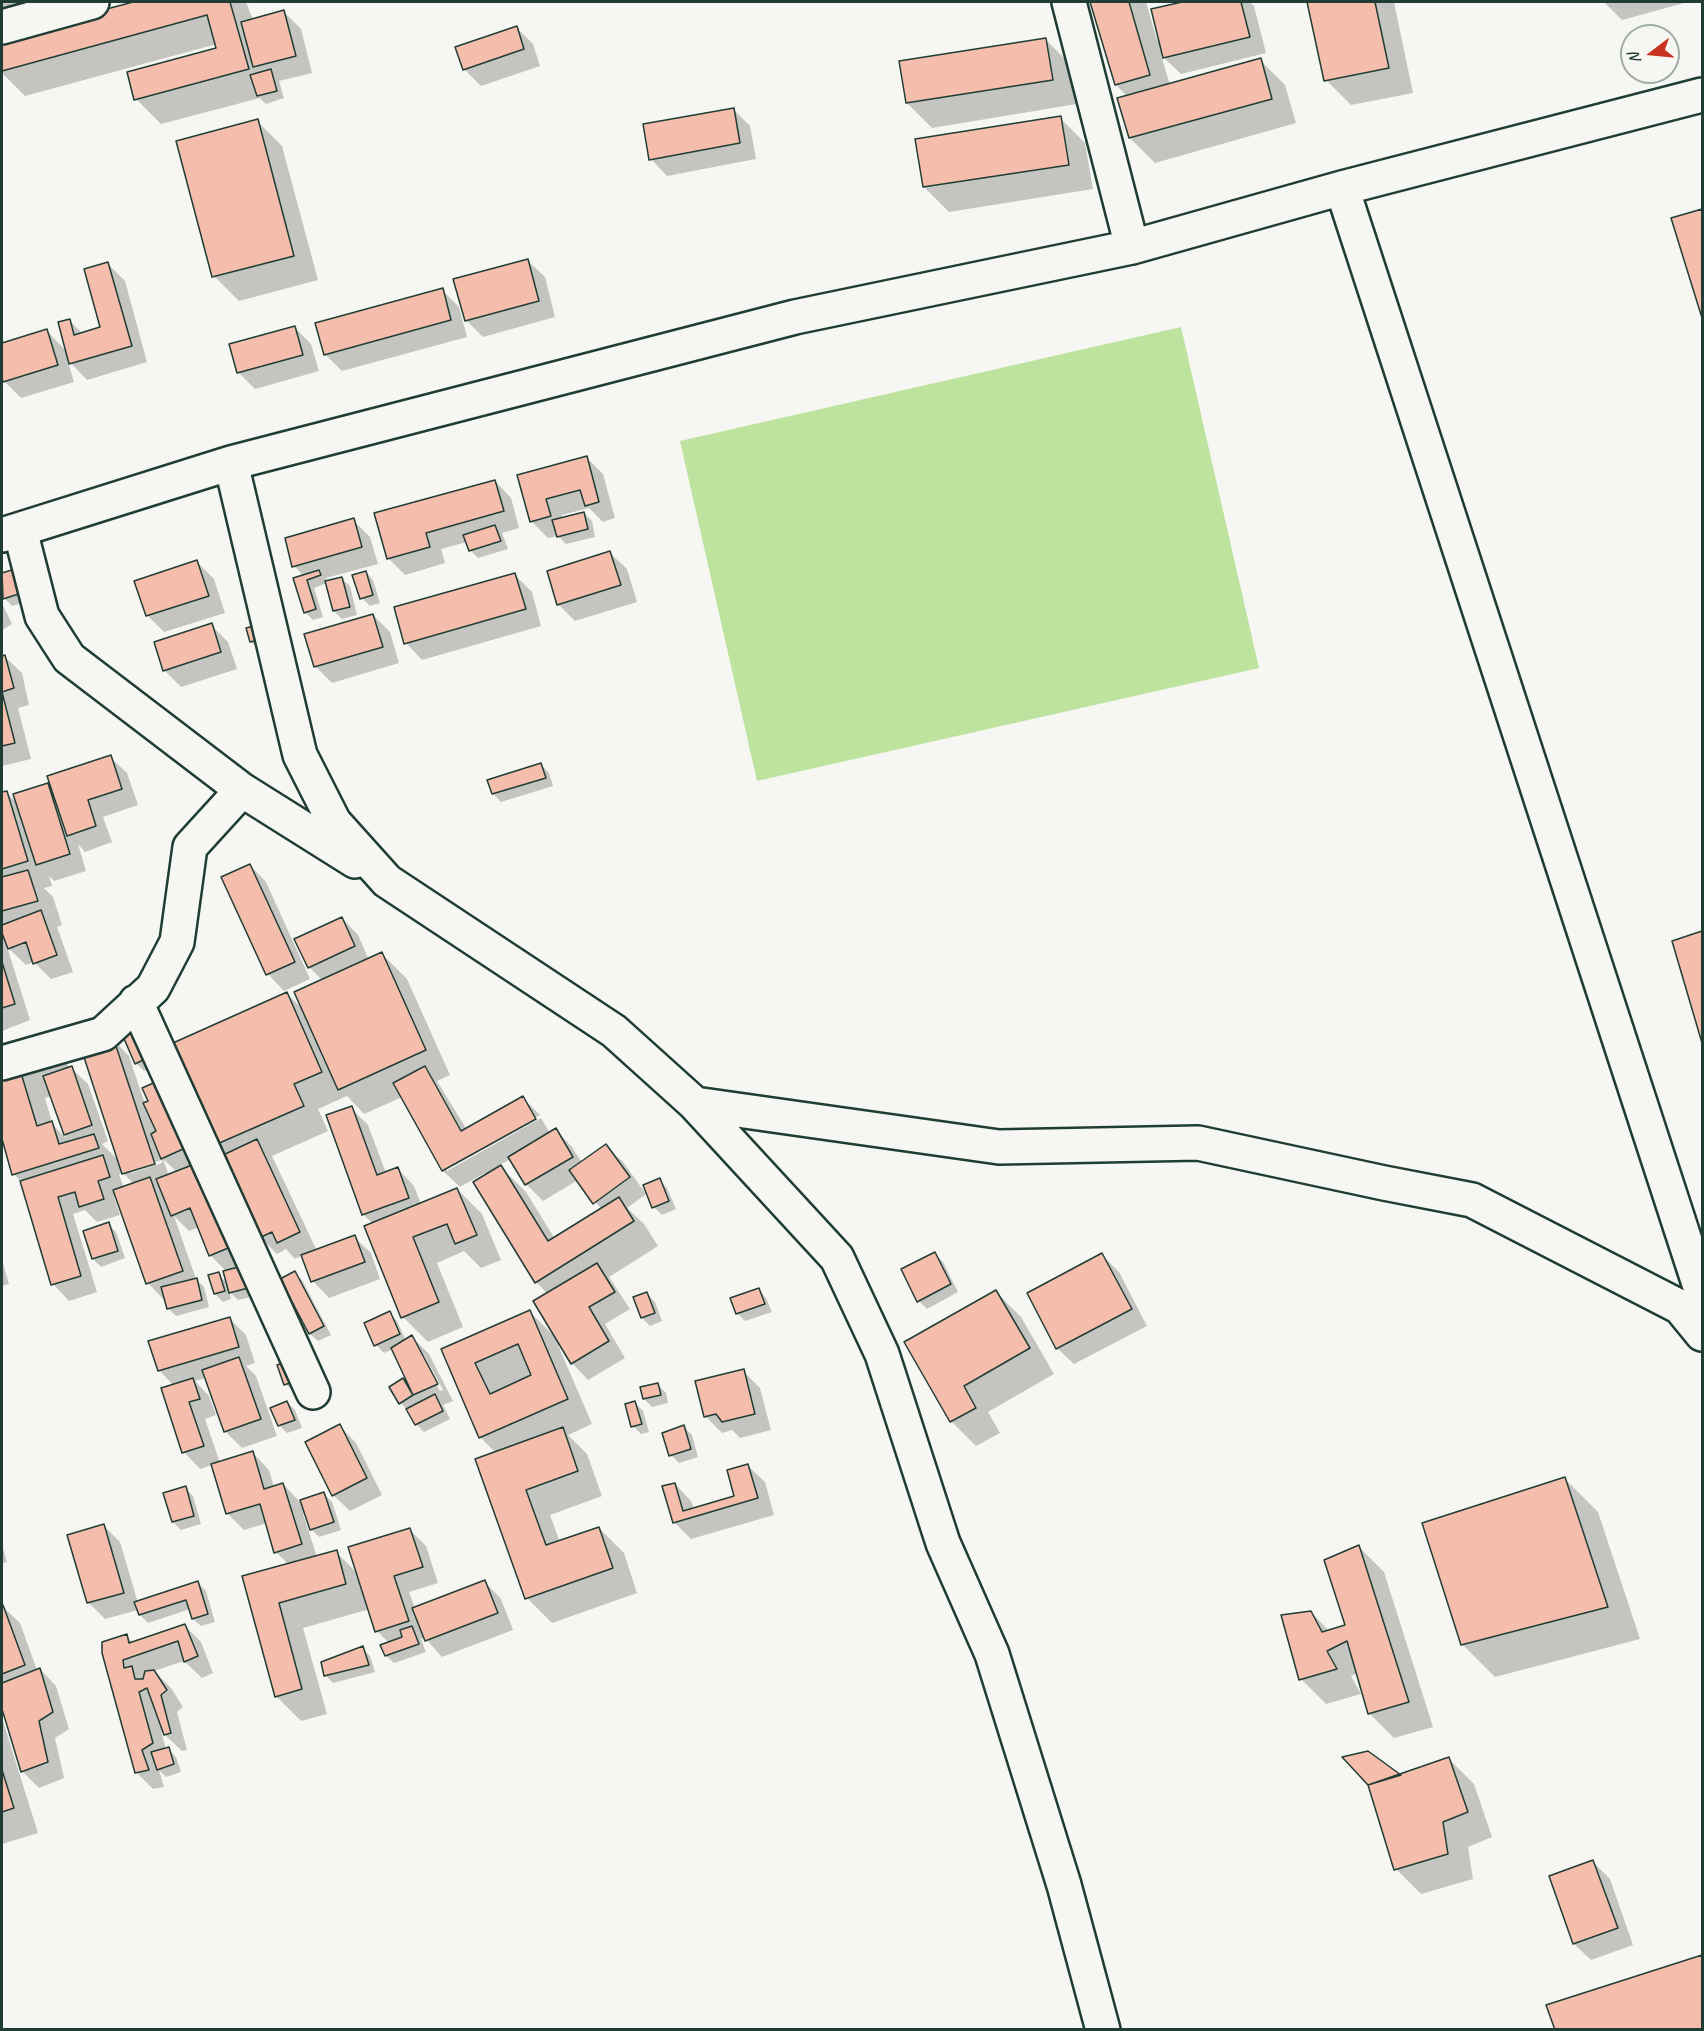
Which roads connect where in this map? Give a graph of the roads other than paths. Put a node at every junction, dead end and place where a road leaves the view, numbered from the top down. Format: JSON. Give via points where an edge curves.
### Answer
{"nodes":[{"id":1,"x":92,"y":2,"type":"edge"},
{"id":2,"x":1070,"y":2,"type":"edge"},
{"id":3,"x":2,"y":27,"type":"edge"},
{"id":4,"x":1702,"y":95,"type":"edge"},
{"id":5,"x":1342,"y":188,"type":"junction"},
{"id":6,"x":1132,"y":247,"type":"junction"},
{"id":7,"x":231,"y":463,"type":"junction"},
{"id":8,"x":11,"y":533,"type":"edge"},
{"id":9,"x":242,"y":790,"type":"junction"},
{"id":10,"x":387,"y":881,"type":"junction"},
{"id":11,"x":136,"y":1002,"type":"junction"},
{"id":12,"x":2,"y":1063,"type":"edge"},
{"id":13,"x":695,"y":1104,"type":"junction"},
{"id":14,"x":1702,"y":1293,"type":"edge"},
{"id":15,"x":1702,"y":1334,"type":"edge"},
{"id":16,"x":313,"y":1392,"type":"dead end"},
{"id":17,"x":1103,"y":2030,"type":"edge"}],
"edges":[{"from":1,"to":3,"type":"street"},
{"from":2,"to":6,"type":"street"},
{"from":4,"to":5,"type":"street"},
{"from":5,"to":6,"type":"street"},
{"from":5,"to":14,"type":"street"},
{"from":6,"to":7,"type":"street","via":[[795,317]]},
{"from":7,"to":8,"type":"street"},
{"from":7,"to":10,"type":"street","via":[[300,755],[334,822]]},
{"from":8,"to":9,"type":"street","via":[[42,616],[69,657]]},
{"from":9,"to":10,"type":"street"},
{"from":9,"to":11,"type":"street","via":[[190,847],[177,942],[153,988]]},
{"from":10,"to":13,"type":"street","via":[[614,1031]]},
{"from":11,"to":12,"type":"street","via":[[103,1034]]},
{"from":11,"to":16,"type":"street"},
{"from":13,"to":15,"type":"street","via":[[999,1147],[1198,1143],[1472,1200],[1680,1307]]},
{"from":13,"to":17,"type":"street","via":[[837,1258],[882,1354],[943,1543],[992,1654],[1064,1885]]}]}
